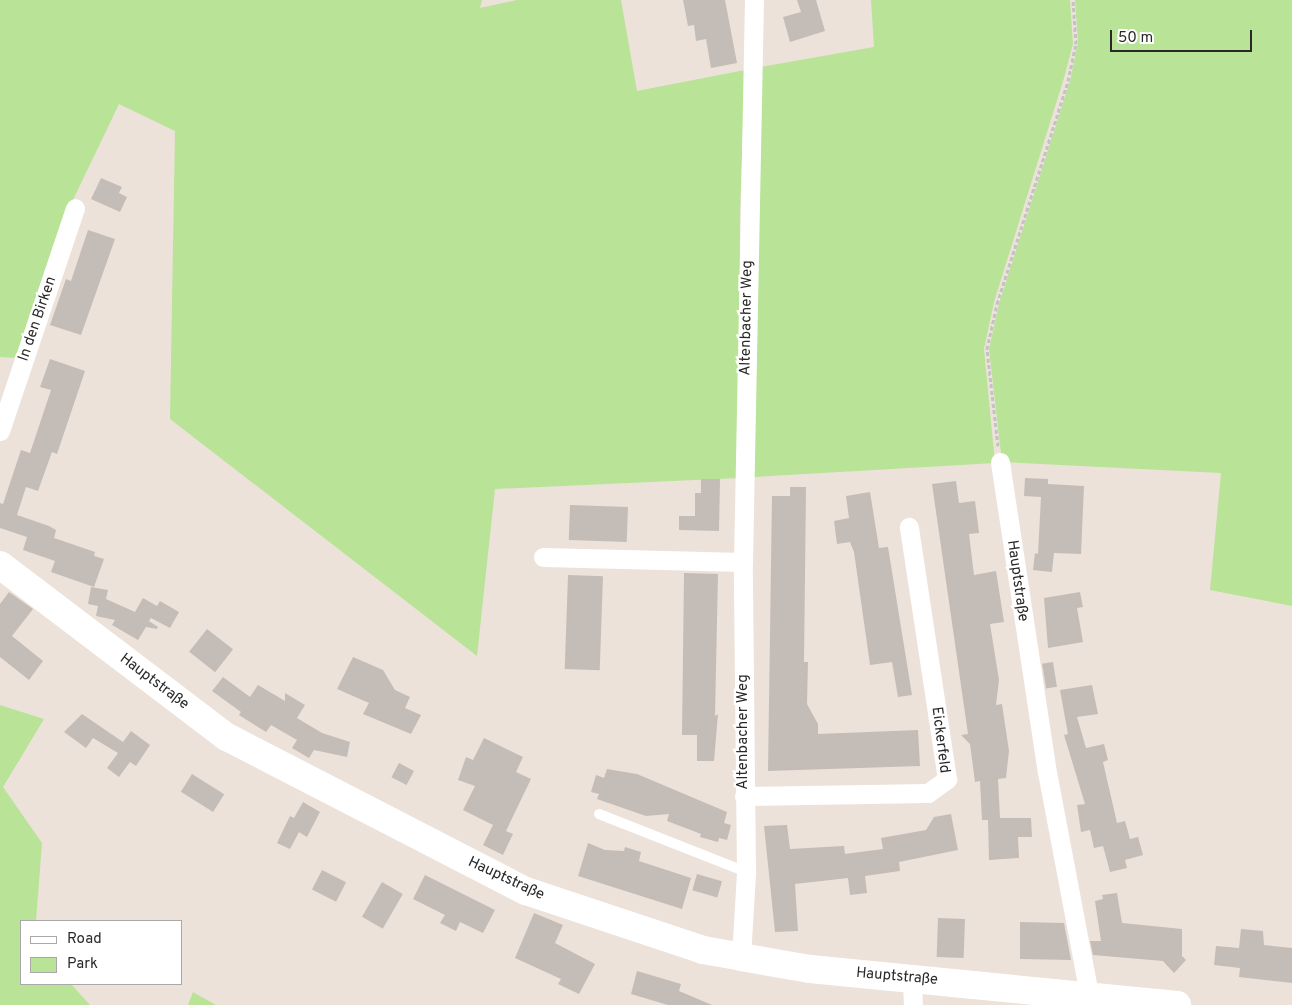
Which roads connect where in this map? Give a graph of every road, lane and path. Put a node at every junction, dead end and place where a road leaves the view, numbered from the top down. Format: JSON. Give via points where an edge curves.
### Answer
{"nodes":[{"id":1,"x":754,"y":0,"type":"edge"},
{"id":2,"x":1073,"y":0,"type":"edge"},
{"id":3,"x":76,"y":208,"type":"dead end"},
{"id":4,"x":0,"y":431,"type":"edge"},
{"id":5,"x":1000,"y":462,"type":"joint"},
{"id":6,"x":910,"y":526,"type":"dead end"},
{"id":7,"x":543,"y":557,"type":"dead end"},
{"id":8,"x":743,"y":562,"type":"junction"},
{"id":9,"x":0,"y":565,"type":"edge"},
{"id":10,"x":744,"y":796,"type":"junction"},
{"id":11,"x":599,"y":814,"type":"dead end"},
{"id":12,"x":746,"y":872,"type":"junction"},
{"id":13,"x":741,"y":958,"type":"junction"},
{"id":14,"x":913,"y":992,"type":"edge"},
{"id":15,"x":1089,"y":995,"type":"junction"},
{"id":16,"x":1177,"y":1005,"type":"edge"}],
"edges":[{"from":1,"to":8,"type":"street","name":"Altenbacher Weg"},
{"from":2,"to":5,"type":"path","via":[[1076,44],[1068,81],[997,304],[987,349]]},
{"from":3,"to":4,"type":"street","name":"In den Birken"},
{"from":5,"to":15,"type":"street","name":"Hauptstraße","via":[[1048,772]]},
{"from":6,"to":10,"type":"street","name":"Eickerfeld","via":[[947,779],[928,793]]},
{"from":7,"to":8,"type":"street"},
{"from":8,"to":10,"type":"street","name":"Altenbacher Weg"},
{"from":9,"to":13,"type":"main road","name":"Hauptstraße","via":[[226,737],[526,891],[703,950]]},
{"from":10,"to":12,"type":"street","name":"Altenbacher Weg"},
{"from":11,"to":12,"type":"lane"},
{"from":12,"to":13,"type":"street","name":"Altenbacher Weg"},
{"from":13,"to":14,"type":"main road","name":"Hauptstraße","via":[[810,969]]},
{"from":14,"to":15,"type":"main road","name":"Hauptstraße"},
{"from":15,"to":16,"type":"main road","name":"Hauptstraße"}]}
